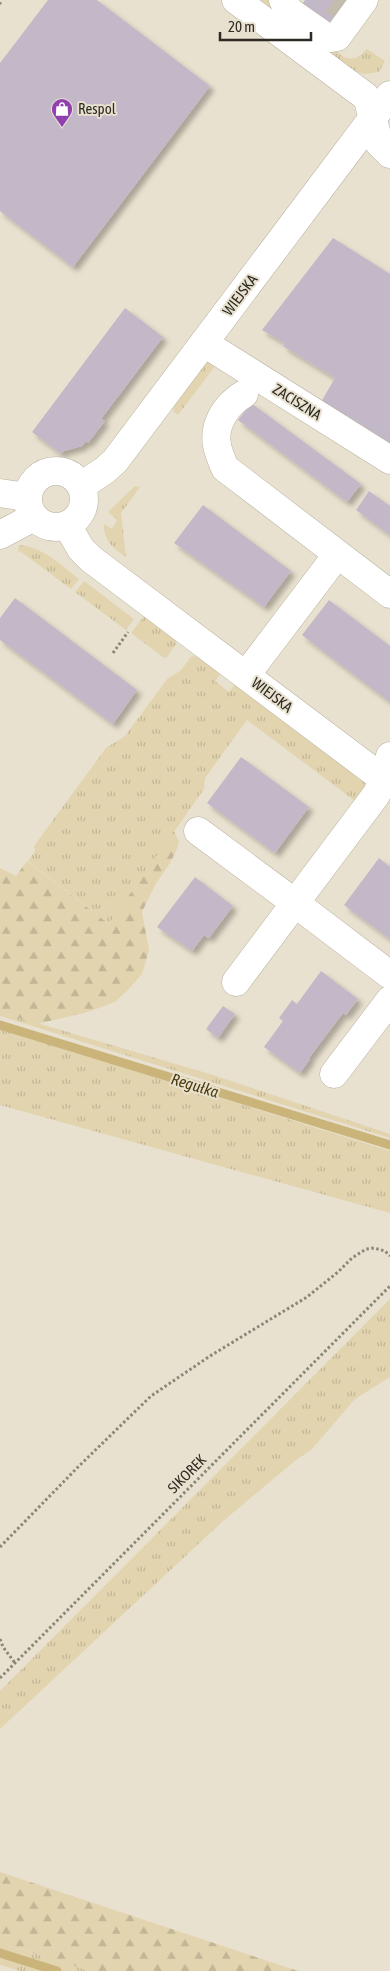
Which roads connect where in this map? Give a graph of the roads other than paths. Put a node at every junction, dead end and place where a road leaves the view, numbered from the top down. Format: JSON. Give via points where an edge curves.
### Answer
{"nodes":[{"id":1,"x":236,"y":0,"type":"edge"},
{"id":2,"x":283,"y":0,"type":"edge"},
{"id":3,"x":353,"y":7,"type":"edge"},
{"id":4,"x":390,"y":95,"type":"edge"},
{"id":5,"x":372,"y":119,"type":"junction"},
{"id":6,"x":390,"y":154,"type":"edge"},
{"id":7,"x":204,"y":343,"type":"junction"},
{"id":8,"x":244,"y":394,"type":"dead end"},
{"id":9,"x":390,"y":460,"type":"edge"},
{"id":10,"x":81,"y":486,"type":"junction"},
{"id":11,"x":0,"y":493,"type":"edge"},
{"id":12,"x":31,"y":507,"type":"junction"},
{"id":13,"x":67,"y":526,"type":"junction"},
{"id":14,"x":0,"y":535,"type":"edge"},
{"id":15,"x":337,"y":555,"type":"junction"},
{"id":16,"x":390,"y":594,"type":"edge"},
{"id":17,"x":246,"y":676,"type":"junction"},
{"id":18,"x":388,"y":773,"type":"edge"},
{"id":19,"x":198,"y":831,"type":"dead end"},
{"id":20,"x":295,"y":903,"type":"junction"},
{"id":21,"x":390,"y":975,"type":"edge"},
{"id":22,"x":236,"y":982,"type":"dead end"},
{"id":23,"x":390,"y":1000,"type":"edge"},
{"id":24,"x":334,"y":1074,"type":"dead end"}],
"edges":[{"from":1,"to":5,"type":"street","via":[[365,96]]},
{"from":2,"to":3,"type":"street","via":[[289,11],[331,38],[337,37]]},
{"from":4,"to":5,"type":"street","name":"WIEJSKA"},
{"from":5,"to":6,"type":"street","via":[[379,143]]},
{"from":5,"to":7,"type":"street","name":"WIEJSKA"},
{"from":7,"to":9,"type":"street","name":"ZACISZNA"},
{"from":7,"to":10,"type":"street","name":"WIEJSKA","via":[[115,461]]},
{"from":8,"to":15,"type":"street","via":[[229,405],[219,422],[217,445],[225,468]]},
{"from":10,"to":12,"type":"street","via":[[69,474],[44,473],[31,486]]},
{"from":10,"to":13,"type":"street","via":[[83,509]]},
{"from":11,"to":12,"type":"street"},
{"from":12,"to":13,"type":"street","via":[[45,526]]},
{"from":12,"to":14,"type":"street"},
{"from":13,"to":17,"type":"street","name":"WIEJSKA","via":[[92,560]]},
{"from":15,"to":16,"type":"street"},
{"from":15,"to":17,"type":"street"},
{"from":17,"to":18,"type":"street","name":"WIEJSKA"},
{"from":18,"to":20,"type":"street","via":[[376,795]]},
{"from":19,"to":20,"type":"street"},
{"from":20,"to":21,"type":"street"},
{"from":20,"to":22,"type":"street"},
{"from":23,"to":24,"type":"street"}]}
